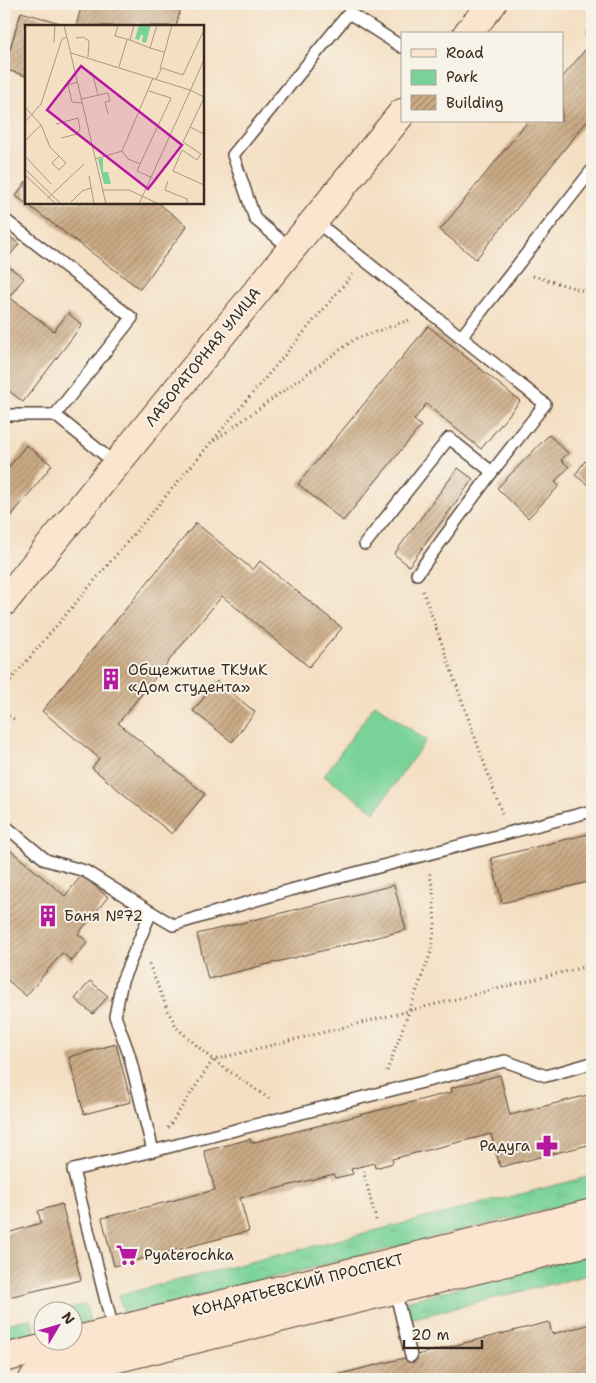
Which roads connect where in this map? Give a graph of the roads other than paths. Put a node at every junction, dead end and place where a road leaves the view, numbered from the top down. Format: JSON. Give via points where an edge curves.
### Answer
{"nodes":[{"id":1,"x":492,"y":4,"type":"edge"},
{"id":2,"x":469,"y":32,"type":"edge"},
{"id":3,"x":401,"y":46,"type":"edge"},
{"id":4,"x":401,"y":114,"type":"edge"},
{"id":5,"x":592,"y":170,"type":"edge"},
{"id":6,"x":4,"y":219,"type":"edge"},
{"id":7,"x":314,"y":220,"type":"junction"},
{"id":8,"x":292,"y":249,"type":"junction"},
{"id":9,"x":462,"y":336,"type":"junction"},
{"id":10,"x":4,"y":415,"type":"edge"},
{"id":11,"x":55,"y":415,"type":"junction"},
{"id":12,"x":116,"y":464,"type":"junction"},
{"id":13,"x":492,"y":472,"type":"junction"},
{"id":14,"x":364,"y":544,"type":"dead end"},
{"id":15,"x":417,"y":574,"type":"road end"},
{"id":16,"x":4,"y":602,"type":"edge"},
{"id":17,"x":592,"y":811,"type":"edge"},
{"id":18,"x":4,"y":825,"type":"edge"},
{"id":19,"x":151,"y":912,"type":"junction"},
{"id":20,"x":592,"y":1063,"type":"edge"},
{"id":21,"x":153,"y":1151,"type":"junction"},
{"id":22,"x":592,"y":1213,"type":"edge"},
{"id":23,"x":592,"y":1241,"type":"edge"},
{"id":24,"x":391,"y":1276,"type":"junction"},
{"id":25,"x":117,"y":1344,"type":"junction"},
{"id":26,"x":411,"y":1356,"type":"dead end"},
{"id":27,"x":4,"y":1358,"type":"edge"},
{"id":28,"x":32,"y":1379,"type":"edge"}],
"edges":[{"from":1,"to":2,"type":"main road"},
{"from":3,"to":8,"type":"lane","via":[[350,13],[233,155],[255,219]]},
{"from":4,"to":7,"type":"main road","name":"ЛАБОРАТОРНАЯ УЛИЦА"},
{"from":5,"to":9,"type":"lane"},
{"from":6,"to":11,"type":"lane","via":[[132,318]]},
{"from":7,"to":8,"type":"main road","name":"ЛАБОРАТОРНАЯ УЛИЦА"},
{"from":7,"to":9,"type":"lane"},
{"from":8,"to":12,"type":"main road","name":"ЛАБОРАТОРНАЯ УЛИЦА"},
{"from":9,"to":13,"type":"lane","via":[[545,404]]},
{"from":10,"to":11,"type":"lane"},
{"from":11,"to":12,"type":"lane"},
{"from":12,"to":16,"type":"main road","name":"ЛАБОРАТОРНАЯ УЛИЦА"},
{"from":13,"to":14,"type":"lane","via":[[449,438]]},
{"from":13,"to":15,"type":"lane"},
{"from":17,"to":19,"type":"lane","via":[[283,892],[172,925]]},
{"from":18,"to":19,"type":"lane","via":[[46,860],[85,871]]},
{"from":19,"to":21,"type":"lane","via":[[122,981],[115,1016],[129,1054]]},
{"from":20,"to":21,"type":"lane","via":[[546,1076],[505,1061]]},
{"from":21,"to":25,"type":"lane","via":[[73,1170]]},
{"from":22,"to":24,"type":"main road","name":"КОНДРАТЬЕВСКИЙ ПРОСПЕКТ"},
{"from":23,"to":24,"type":"main road","name":"КОНДРАТЬЕВСКИЙ ПРОСПЕКТ"},
{"from":24,"to":25,"type":"main road","name":"КОНДРАТЬЕВСКИЙ ПРОСПЕКТ"},
{"from":24,"to":26,"type":"lane"},
{"from":25,"to":27,"type":"main road","name":"КОНДРАТЬЕВСКИЙ ПРОСПЕКТ"},
{"from":25,"to":28,"type":"main road","name":"КОНДРАТЬЕВСКИЙ ПРОСПЕКТ"}]}
